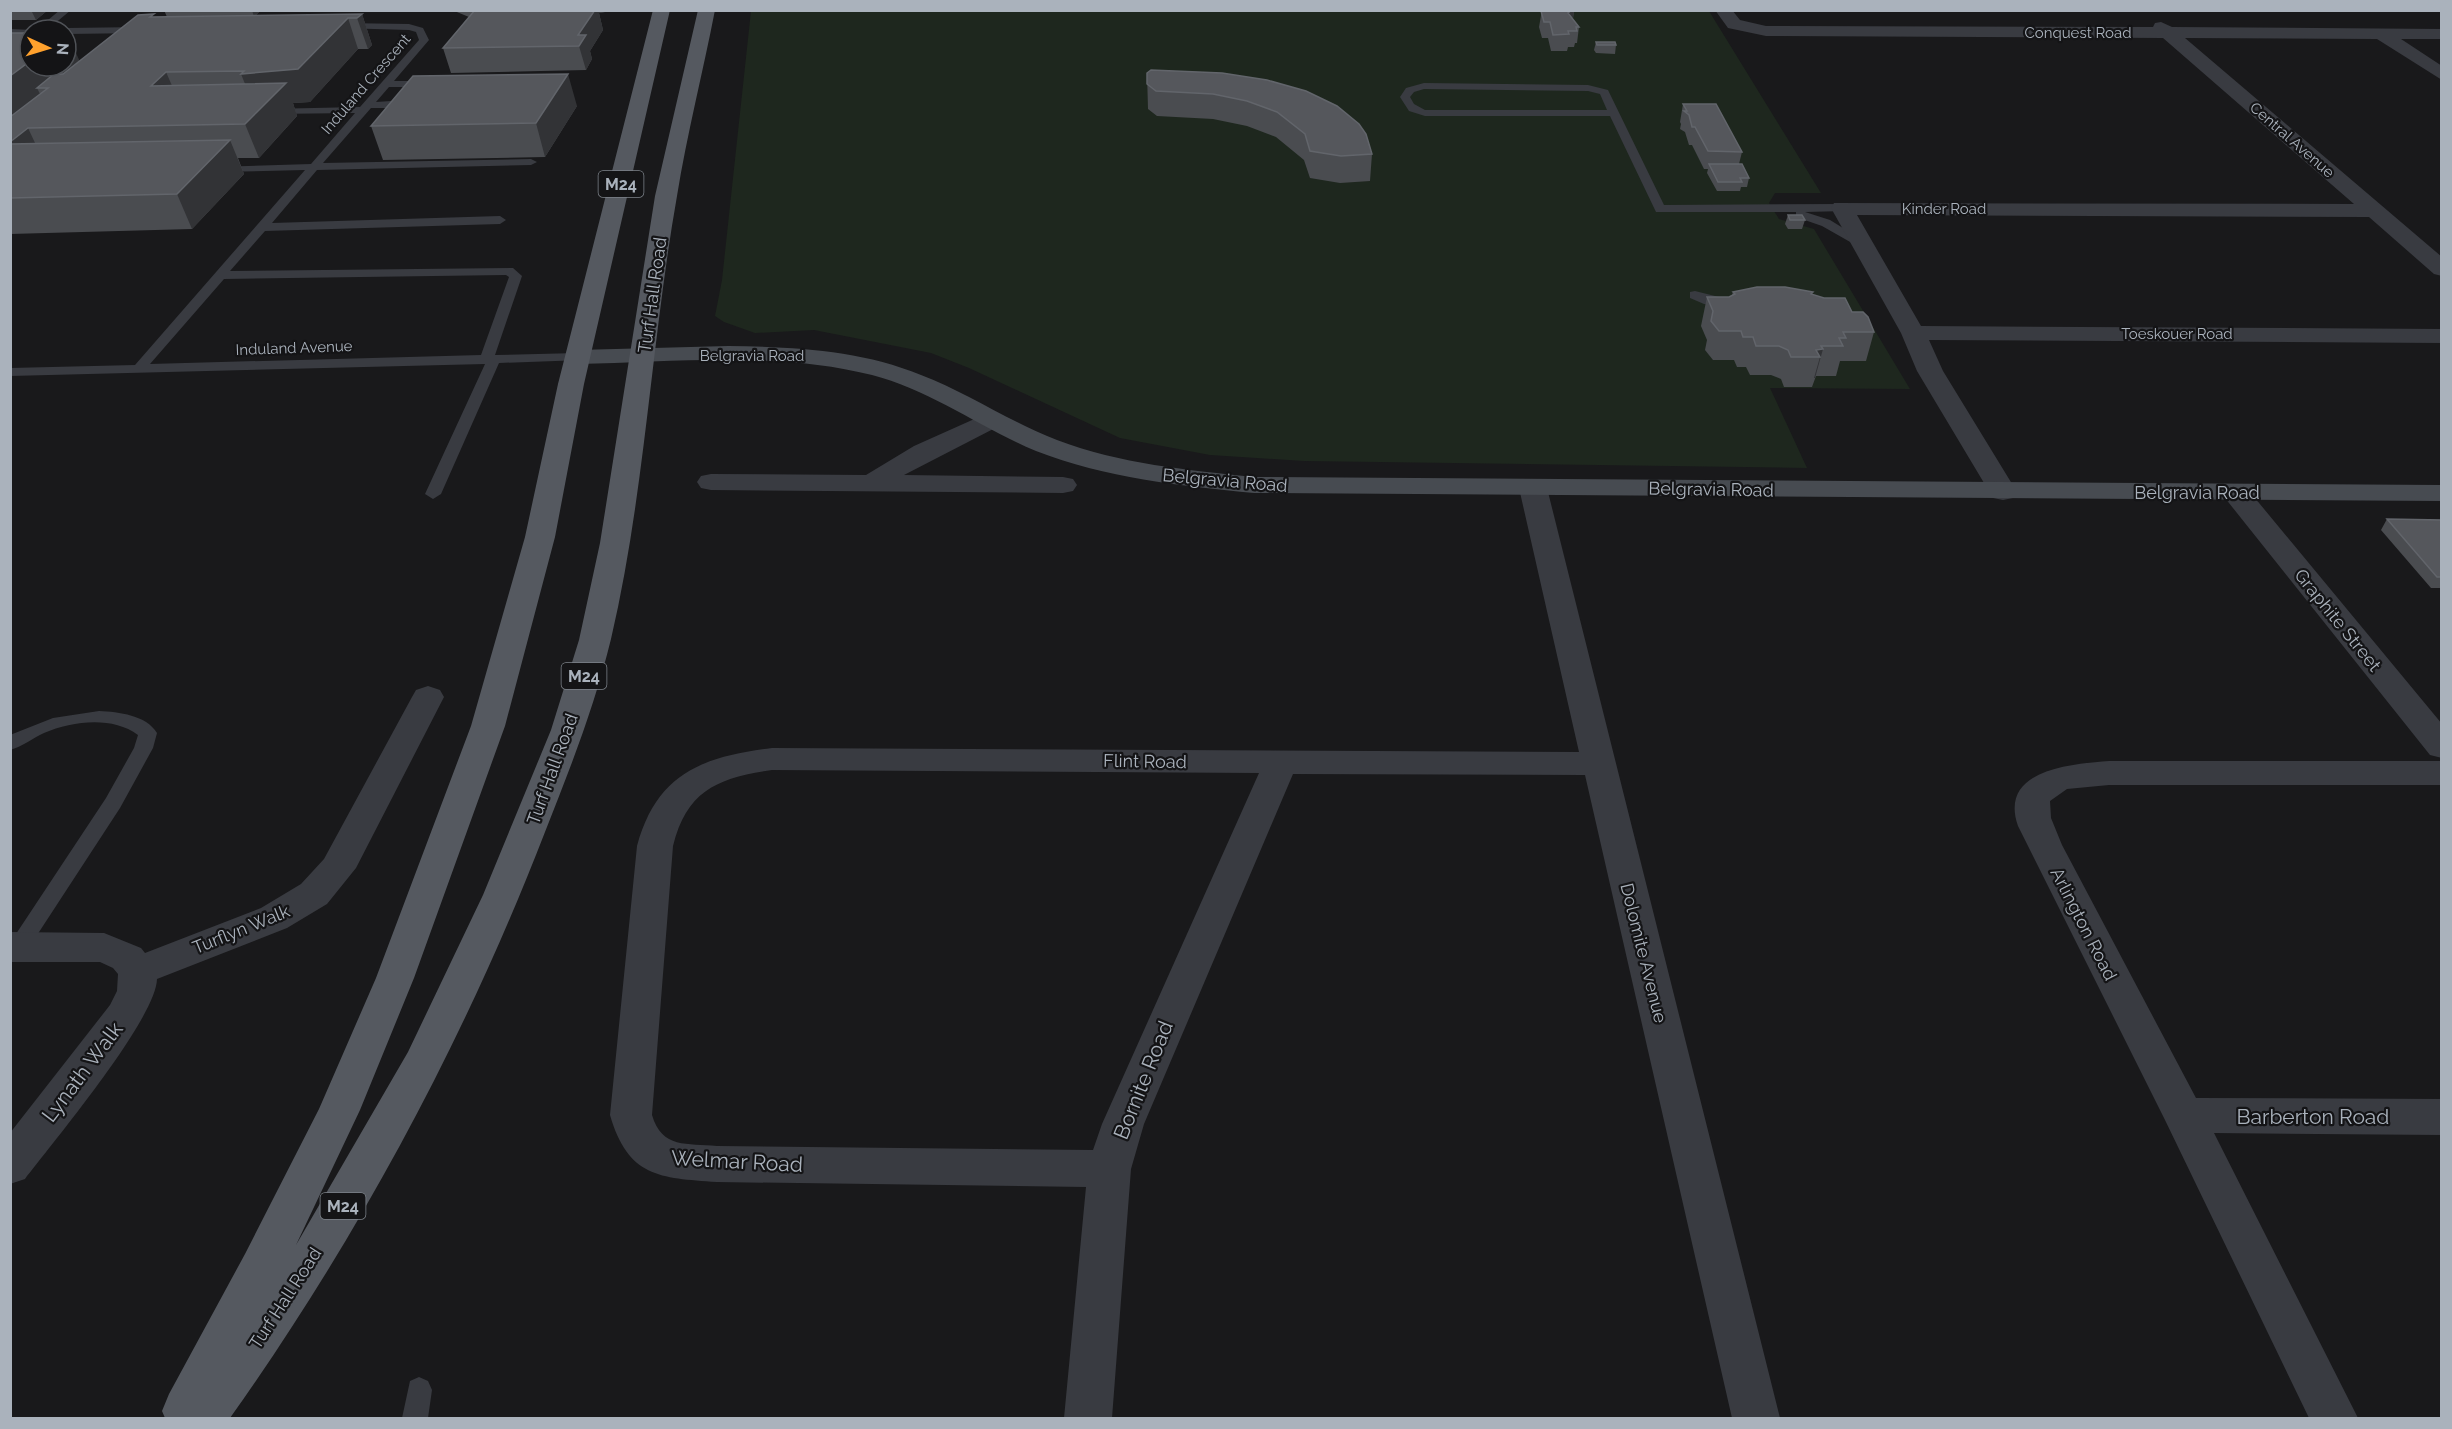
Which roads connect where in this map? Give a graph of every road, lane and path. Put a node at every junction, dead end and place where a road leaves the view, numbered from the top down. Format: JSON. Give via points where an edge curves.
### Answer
{"nodes":[{"id":1,"x":707,"y":10,"type":"edge"},
{"id":2,"x":1723,"y":10,"type":"edge"},
{"id":3,"x":2142,"y":10,"type":"edge"},
{"id":4,"x":662,"y":11,"type":"edge"},
{"id":5,"x":332,"y":27,"type":"edge"},
{"id":6,"x":141,"y":30,"type":"junction"},
{"id":7,"x":153,"y":30,"type":"edge"},
{"id":8,"x":78,"y":31,"type":"edge"},
{"id":9,"x":2169,"y":33,"type":"junction"},
{"id":10,"x":2381,"y":34,"type":"junction"},
{"id":11,"x":2442,"y":34,"type":"edge"},
{"id":12,"x":123,"y":45,"type":"edge"},
{"id":13,"x":2442,"y":75,"type":"edge"},
{"id":14,"x":386,"y":84,"type":"junction"},
{"id":15,"x":365,"y":108,"type":"junction"},
{"id":16,"x":260,"y":111,"type":"edge"},
{"id":17,"x":1614,"y":113,"type":"junction"},
{"id":18,"x":531,"y":162,"type":"dead end"},
{"id":19,"x":315,"y":166,"type":"junction"},
{"id":20,"x":207,"y":169,"type":"edge"},
{"id":21,"x":1780,"y":208,"type":"junction"},
{"id":22,"x":1842,"y":208,"type":"junction"},
{"id":23,"x":2374,"y":211,"type":"junction"},
{"id":24,"x":500,"y":220,"type":"dead end"},
{"id":25,"x":262,"y":226,"type":"junction"},
{"id":26,"x":1863,"y":244,"type":"junction"},
{"id":27,"x":2442,"y":269,"type":"edge"},
{"id":28,"x":220,"y":275,"type":"junction"},
{"id":29,"x":1695,"y":295,"type":"dead end"},
{"id":30,"x":1746,"y":304,"type":"edge"},
{"id":31,"x":1913,"y":333,"type":"junction"},
{"id":32,"x":2442,"y":336,"type":"edge"},
{"id":33,"x":644,"y":356,"type":"junction"},
{"id":34,"x":578,"y":357,"type":"junction"},
{"id":35,"x":491,"y":359,"type":"junction"},
{"id":36,"x":138,"y":370,"type":"junction"},
{"id":37,"x":10,"y":372,"type":"edge"},
{"id":38,"x":990,"y":420,"type":"junction"},
{"id":39,"x":711,"y":482,"type":"dead end"},
{"id":40,"x":872,"y":483,"type":"junction"},
{"id":41,"x":1062,"y":485,"type":"dead end"},
{"id":42,"x":1533,"y":488,"type":"junction"},
{"id":43,"x":2003,"y":492,"type":"junction"},
{"id":44,"x":2235,"y":492,"type":"junction"},
{"id":45,"x":2442,"y":493,"type":"edge"},
{"id":46,"x":433,"y":494,"type":"dead end"},
{"id":47,"x":428,"y":697,"type":"dead end"},
{"id":48,"x":10,"y":744,"type":"edge"},
{"id":49,"x":2442,"y":747,"type":"edge"},
{"id":50,"x":1281,"y":763,"type":"junction"},
{"id":51,"x":1599,"y":764,"type":"junction"},
{"id":52,"x":2442,"y":773,"type":"edge"},
{"id":53,"x":695,"y":780,"type":"joint"},
{"id":54,"x":15,"y":946,"type":"edge"},
{"id":55,"x":138,"y":971,"type":"junction"},
{"id":56,"x":2184,"y":1115,"type":"junction"},
{"id":57,"x":2442,"y":1117,"type":"edge"},
{"id":58,"x":10,"y":1166,"type":"edge"},
{"id":59,"x":1109,"y":1169,"type":"junction"},
{"id":60,"x":419,"y":1390,"type":"dead end"},
{"id":61,"x":182,"y":1419,"type":"edge"},
{"id":62,"x":201,"y":1419,"type":"edge"},
{"id":63,"x":415,"y":1419,"type":"edge"},
{"id":64,"x":1088,"y":1419,"type":"edge"},
{"id":65,"x":1756,"y":1419,"type":"edge"},
{"id":66,"x":2334,"y":1419,"type":"edge"}],
"edges":[{"from":1,"to":33,"type":"main road","name":"Turf Hall Road","number":"M24","via":[[666,196]]},
{"from":2,"to":9,"type":"street","name":"Conquest Road","via":[[1734,24],[1766,31]]},
{"from":3,"to":9,"type":"street","name":"Central Avenue"},
{"from":4,"to":34,"type":"main road","name":"Turf Hall Road","number":"M24"},
{"from":5,"to":14,"type":"lane","name":"Induland Crescent","via":[[392,26],[420,30],[424,40]]},
{"from":6,"to":7,"type":"lane"},
{"from":6,"to":8,"type":"lane"},
{"from":6,"to":12,"type":"lane"},
{"from":9,"to":10,"type":"street","name":"Conquest Road"},
{"from":9,"to":23,"type":"street","name":"Central Avenue"},
{"from":10,"to":11,"type":"street","name":"Conquest Road"},
{"from":10,"to":13,"type":"street"},
{"from":14,"to":15,"type":"lane","name":"Induland Crescent"},
{"from":14,"to":15,"type":"lane","via":[[418,84],[426,88],[423,96],[414,100]]},
{"from":15,"to":16,"type":"lane"},
{"from":15,"to":19,"type":"lane","name":"Induland Crescent"},
{"from":17,"to":17,"type":"lane","via":[[1425,113],[1413,110],[1405,98],[1410,90],[1424,86],[1588,88],[1604,92]]},
{"from":17,"to":21,"type":"lane","via":[[1660,208]]},
{"from":18,"to":19,"type":"lane"},
{"from":19,"to":20,"type":"lane"},
{"from":19,"to":25,"type":"lane","name":"Induland Crescent"},
{"from":21,"to":22,"type":"lane"},
{"from":21,"to":26,"type":"lane","via":[[1826,223]]},
{"from":22,"to":23,"type":"street","name":"Kinder Road"},
{"from":22,"to":26,"type":"street"},
{"from":23,"to":27,"type":"street","name":"Central Avenue"},
{"from":24,"to":25,"type":"lane"},
{"from":25,"to":28,"type":"lane","name":"Induland Crescent"},
{"from":26,"to":31,"type":"street"},
{"from":28,"to":35,"type":"lane","via":[[512,271],[516,276]]},
{"from":28,"to":36,"type":"lane","name":"Induland Crescent"},
{"from":29,"to":30,"type":"lane","via":[[1717,303]]},
{"from":31,"to":32,"type":"street","name":"Toeskouer Road"},
{"from":31,"to":43,"type":"street","via":[[1935,379]]},
{"from":33,"to":34,"type":"street","name":"Belgravia Road"},
{"from":33,"to":38,"type":"street","name":"Belgravia Road","via":[[775,355],[846,361],[915,379]]},
{"from":33,"to":62,"type":"main road","name":"Turf Hall Road","number":"M24","via":[[615,543],[595,640],[568,730],[532,824],[424,1060],[375,1151],[313,1257]]},
{"from":34,"to":35,"type":"lane","name":"Induland Avenue"},
{"from":34,"to":61,"type":"main road","name":"Turf Hall Road","number":"M24","via":[[540,537],[488,726],[395,978],[339,1110]]},
{"from":35,"to":36,"type":"lane","name":"Induland Avenue"},
{"from":35,"to":46,"type":"lane"},
{"from":36,"to":37,"type":"lane","name":"Induland Avenue"},
{"from":38,"to":40,"type":"street"},
{"from":38,"to":42,"type":"street","name":"Belgravia Road","via":[[1077,455],[1186,478],[1298,486]]},
{"from":39,"to":40,"type":"street"},
{"from":40,"to":41,"type":"street"},
{"from":42,"to":43,"type":"street","name":"Belgravia Road"},
{"from":42,"to":51,"type":"street","name":"Dolomite Avenue"},
{"from":43,"to":44,"type":"street","name":"Belgravia Road"},
{"from":44,"to":45,"type":"street","name":"Belgravia Road"},
{"from":44,"to":49,"type":"street","name":"Graphite Street"},
{"from":47,"to":55,"type":"street","name":"Turflyn Walk","via":[[339,868],[314,894],[274,918]]},
{"from":48,"to":54,"type":"lane","via":[[51,724],[94,717],[139,723],[148,733],[148,741],[128,779]]},
{"from":50,"to":51,"type":"street","name":"Flint Road"},
{"from":50,"to":53,"type":"street","name":"Flint Road","via":[[772,759],[735,763]]},
{"from":50,"to":59,"type":"street","name":"Bornite Road","via":[[1123,1124]]},
{"from":51,"to":65,"type":"street","name":"Dolomite Avenue"},
{"from":52,"to":56,"type":"street","name":"Arlington Road","via":[[2109,773],[2066,777],[2048,783],[2036,793],[2032,817],[2044,845]]},
{"from":53,"to":59,"type":"street","name":"Welmar Road","via":[[674,801],[655,846],[631,1115],[642,1146],[667,1158],[717,1164]]},
{"from":54,"to":55,"type":"street","via":[[104,948],[128,958]]},
{"from":55,"to":58,"type":"street","name":"Lynath Walk","via":[[137,992],[124,1016]]},
{"from":56,"to":57,"type":"street","name":"Barberton Road"},
{"from":56,"to":66,"type":"street","name":"Arlington Road"},
{"from":59,"to":64,"type":"street","name":"Bornite Road"},
{"from":60,"to":63,"type":"lane"}]}
